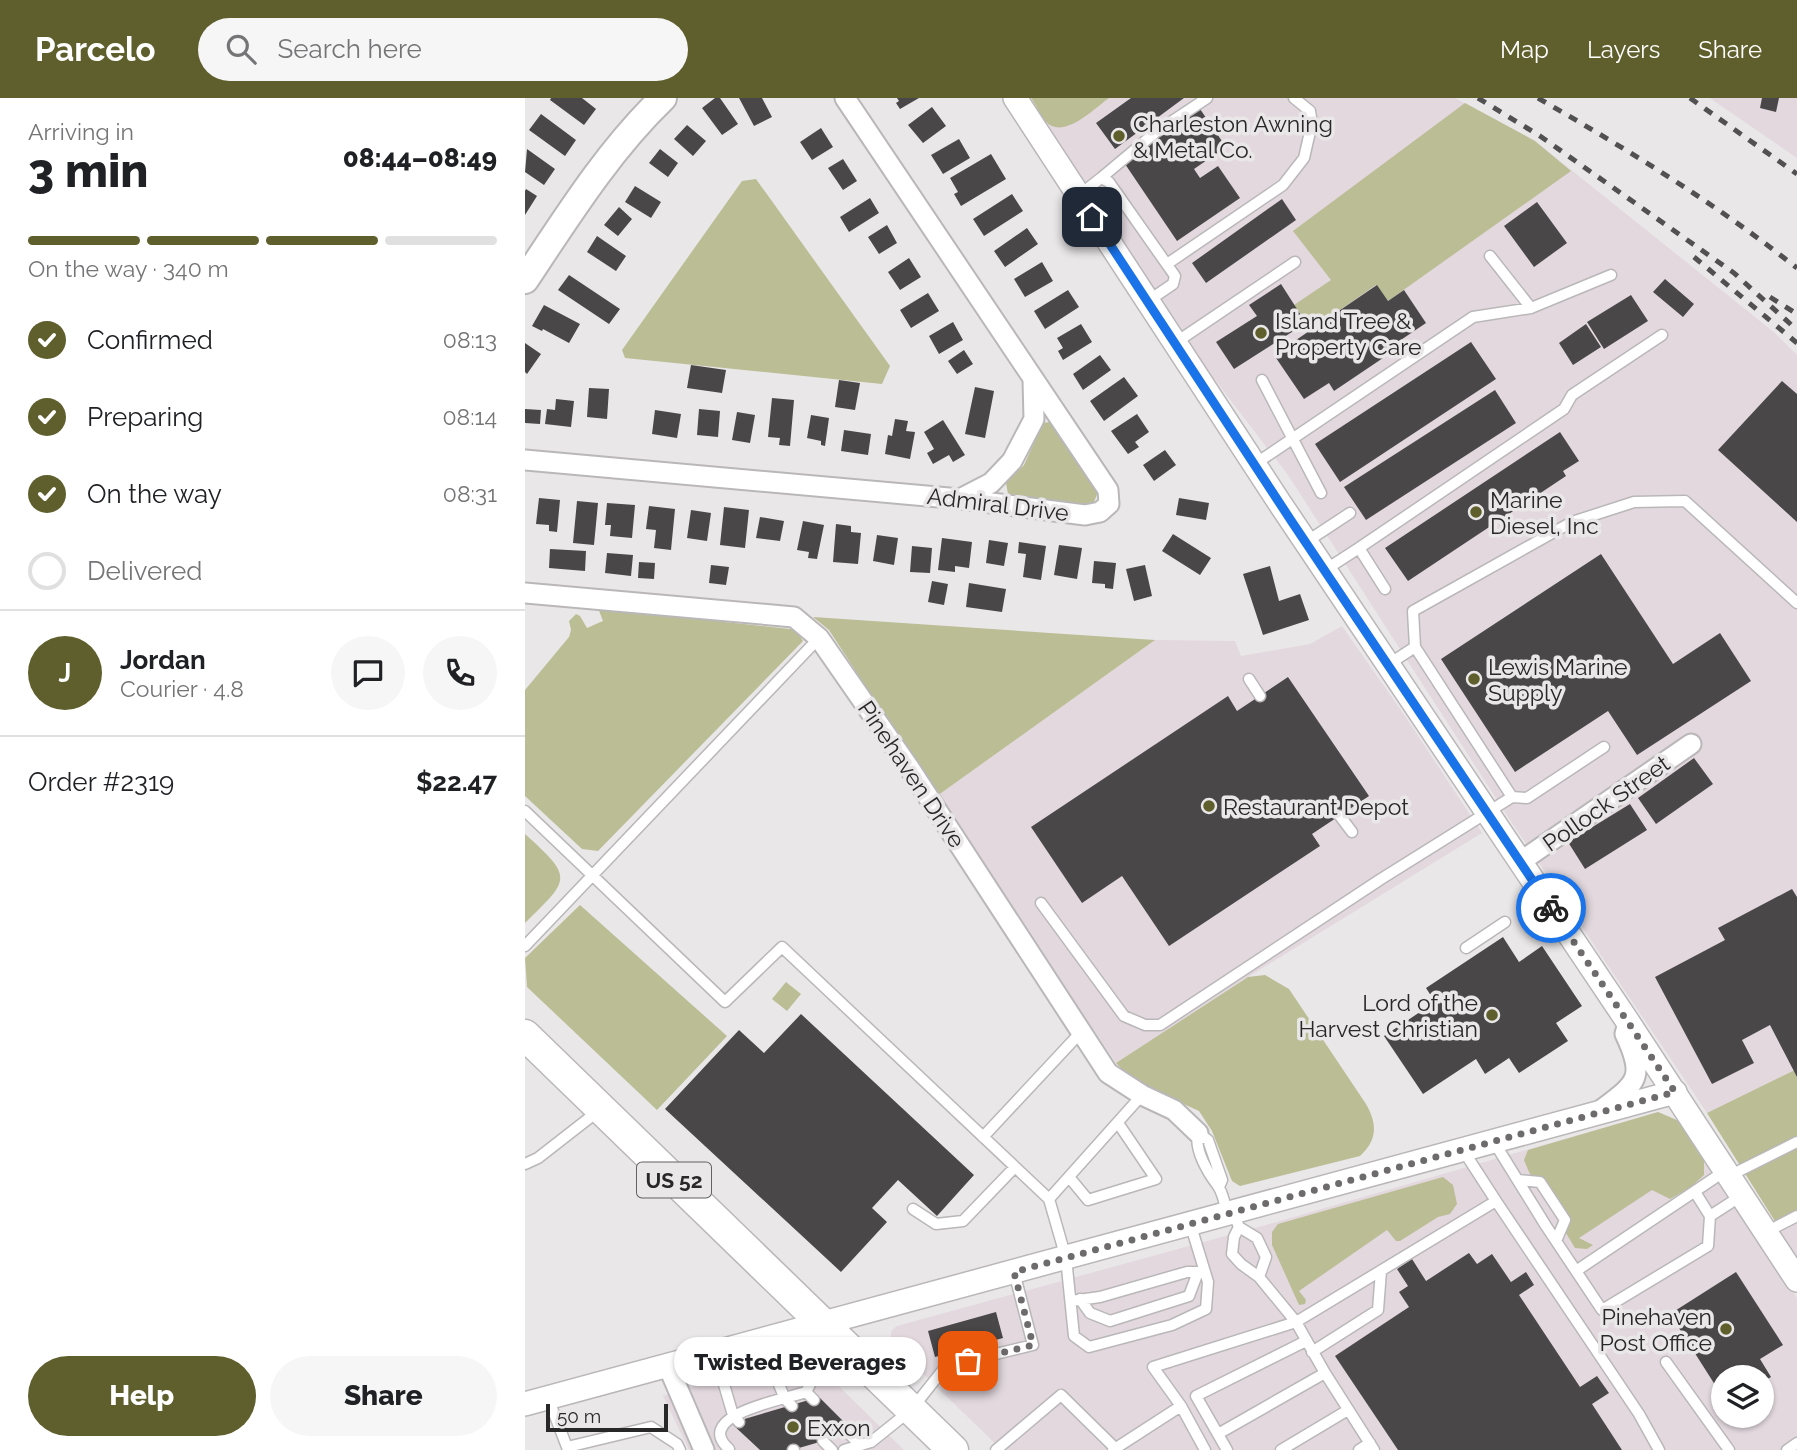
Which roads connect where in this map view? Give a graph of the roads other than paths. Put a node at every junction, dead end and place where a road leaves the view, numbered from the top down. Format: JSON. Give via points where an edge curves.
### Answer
{"nodes":[{"id":1,"x":663,"y":98,"type":"edge"},
{"id":2,"x":845,"y":98,"type":"edge"},
{"id":3,"x":1015,"y":98,"type":"edge"},
{"id":4,"x":1207,"y":98,"type":"edge"},
{"id":5,"x":1294,"y":98,"type":"edge"},
{"id":6,"x":1101,"y":178,"type":"junction"},
{"id":7,"x":1078,"y":196,"type":"junction"},
{"id":8,"x":1490,"y":256,"type":"dead end"},
{"id":9,"x":1295,"y":262,"type":"dead end"},
{"id":10,"x":1167,"y":264,"type":"junction"},
{"id":11,"x":1611,"y":275,"type":"dead end"},
{"id":12,"x":525,"y":280,"type":"edge"},
{"id":13,"x":1147,"y":301,"type":"junction"},
{"id":14,"x":1531,"y":309,"type":"junction"},
{"id":15,"x":1662,"y":335,"type":"dead end"},
{"id":16,"x":1175,"y":344,"type":"junction"},
{"id":17,"x":1033,"y":380,"type":"junction"},
{"id":18,"x":1262,"y":380,"type":"dead end"},
{"id":19,"x":1293,"y":438,"type":"junction"},
{"id":20,"x":525,"y":460,"type":"edge"},
{"id":21,"x":1254,"y":464,"type":"junction"},
{"id":22,"x":1321,"y":494,"type":"dead end"},
{"id":23,"x":960,"y":499,"type":"junction"},
{"id":24,"x":1350,"y":513,"type":"dead end"},
{"id":25,"x":1306,"y":543,"type":"junction"},
{"id":26,"x":1359,"y":548,"type":"junction"},
{"id":27,"x":1325,"y":571,"type":"junction"},
{"id":28,"x":1385,"y":589,"type":"dead end"},
{"id":29,"x":525,"y":593,"type":"edge"},
{"id":30,"x":1797,"y":603,"type":"edge"},
{"id":31,"x":819,"y":638,"type":"junction"},
{"id":32,"x":1415,"y":647,"type":"junction"},
{"id":33,"x":1388,"y":664,"type":"junction"},
{"id":34,"x":1249,"y":679,"type":"dead end"},
{"id":35,"x":1260,"y":696,"type":"dead end"},
{"id":36,"x":1691,"y":744,"type":"dead end"},
{"id":37,"x":1604,"y":747,"type":"dead end"},
{"id":38,"x":1512,"y":797,"type":"junction"},
{"id":39,"x":525,"y":811,"type":"edge"},
{"id":40,"x":1488,"y":811,"type":"junction"},
{"id":41,"x":1340,"y":816,"type":"dead end"},
{"id":42,"x":1352,"y":832,"type":"dead end"},
{"id":43,"x":1520,"y":862,"type":"junction"},
{"id":44,"x":592,"y":875,"type":"junction"},
{"id":45,"x":1041,"y":903,"type":"dead end"},
{"id":46,"x":1505,"y":922,"type":"dead end"},
{"id":47,"x":525,"y":946,"type":"edge"},
{"id":48,"x":1466,"y":948,"type":"dead end"},
{"id":49,"x":1628,"y":1021,"type":"junction"},
{"id":50,"x":1081,"y":1031,"type":"junction"},
{"id":51,"x":525,"y":1035,"type":"edge"},
{"id":52,"x":1675,"y":1092,"type":"junction"},
{"id":53,"x":1142,"y":1095,"type":"junction"},
{"id":54,"x":601,"y":1109,"type":"junction"},
{"id":55,"x":1598,"y":1113,"type":"junction"},
{"id":56,"x":1118,"y":1122,"type":"junction"},
{"id":57,"x":1198,"y":1133,"type":"joint"},
{"id":58,"x":983,"y":1137,"type":"junction"},
{"id":59,"x":1494,"y":1141,"type":"junction"},
{"id":60,"x":1797,"y":1142,"type":"edge"},
{"id":61,"x":1463,"y":1150,"type":"junction"},
{"id":62,"x":525,"y":1164,"type":"edge"},
{"id":63,"x":1015,"y":1167,"type":"junction"},
{"id":64,"x":1727,"y":1173,"type":"junction"},
{"id":65,"x":1069,"y":1177,"type":"junction"},
{"id":66,"x":1518,"y":1180,"type":"junction"},
{"id":67,"x":1695,"y":1192,"type":"junction"},
{"id":68,"x":1742,"y":1196,"type":"junction"},
{"id":69,"x":1049,"y":1199,"type":"junction"},
{"id":70,"x":1496,"y":1201,"type":"junction"},
{"id":71,"x":913,"y":1209,"type":"dead end"},
{"id":72,"x":1710,"y":1216,"type":"junction"},
{"id":73,"x":1797,"y":1216,"type":"edge"},
{"id":74,"x":1233,"y":1218,"type":"junction"},
{"id":75,"x":1190,"y":1223,"type":"junction"},
{"id":76,"x":1766,"y":1233,"type":"junction"},
{"id":77,"x":1556,"y":1241,"type":"junction"},
{"id":78,"x":1066,"y":1258,"type":"junction"},
{"id":79,"x":1202,"y":1271,"type":"junction"},
{"id":80,"x":1381,"y":1271,"type":"junction"},
{"id":81,"x":1576,"y":1271,"type":"junction"},
{"id":82,"x":1014,"y":1272,"type":"junction"},
{"id":83,"x":1259,"y":1277,"type":"junction"},
{"id":84,"x":1797,"y":1280,"type":"edge"},
{"id":85,"x":1076,"y":1300,"type":"junction"},
{"id":86,"x":1296,"y":1322,"type":"junction"},
{"id":87,"x":829,"y":1330,"type":"junction"},
{"id":88,"x":761,"y":1341,"type":"junction"},
{"id":89,"x":1306,"y":1341,"type":"junction"},
{"id":90,"x":1312,"y":1352,"type":"junction"},
{"id":91,"x":715,"y":1354,"type":"junction"},
{"id":92,"x":1666,"y":1362,"type":"dead end"},
{"id":93,"x":668,"y":1366,"type":"junction"},
{"id":94,"x":1325,"y":1373,"type":"junction"},
{"id":95,"x":806,"y":1392,"type":"junction"},
{"id":96,"x":548,"y":1398,"type":"junction"},
{"id":97,"x":814,"y":1399,"type":"dead end"},
{"id":98,"x":789,"y":1403,"type":"junction"},
{"id":99,"x":525,"y":1404,"type":"edge"},
{"id":100,"x":1181,"y":1406,"type":"junction"},
{"id":101,"x":911,"y":1410,"type":"junction"},
{"id":102,"x":1348,"y":1410,"type":"junction"},
{"id":103,"x":736,"y":1418,"type":"junction"},
{"id":104,"x":848,"y":1433,"type":"dead end"},
{"id":105,"x":1218,"y":1434,"type":"junction"},
{"id":106,"x":823,"y":1440,"type":"dead end"},
{"id":107,"x":1797,"y":1443,"type":"edge"},
{"id":108,"x":860,"y":1445,"type":"junction"},
{"id":109,"x":1372,"y":1446,"type":"edge"},
{"id":110,"x":729,"y":1449,"type":"edge"},
{"id":111,"x":1114,"y":1449,"type":"edge"},
{"id":112,"x":680,"y":1450,"type":"edge"},
{"id":113,"x":704,"y":1450,"type":"edge"},
{"id":114,"x":832,"y":1450,"type":"edge"},
{"id":115,"x":844,"y":1450,"type":"edge"},
{"id":116,"x":953,"y":1450,"type":"edge"},
{"id":117,"x":996,"y":1450,"type":"edge"},
{"id":118,"x":1204,"y":1450,"type":"edge"},
{"id":119,"x":1227,"y":1450,"type":"edge"},
{"id":120,"x":1282,"y":1450,"type":"edge"},
{"id":121,"x":1359,"y":1450,"type":"edge"},
{"id":122,"x":1659,"y":1450,"type":"edge"},
{"id":123,"x":1728,"y":1450,"type":"edge"},
{"id":124,"x":1787,"y":1450,"type":"edge"}],
"edges":[{"from":1,"to":12,"type":"main road","via":[[635,124]]},
{"from":2,"to":17,"type":"street","name":"Admiral Drive"},
{"from":3,"to":7,"type":"street"},
{"from":4,"to":6,"type":"lane","via":[[1156,132]]},
{"from":5,"to":10,"type":"lane","via":[[1310,111],[1313,123],[1304,158],[1283,185]]},
{"from":6,"to":7,"type":"lane"},
{"from":6,"to":10,"type":"lane","via":[[1109,181]]},
{"from":7,"to":13,"type":"street"},
{"from":8,"to":14,"type":"lane"},
{"from":9,"to":16,"type":"lane"},
{"from":10,"to":13,"type":"lane","via":[[1175,276],[1173,284]]},
{"from":11,"to":14,"type":"lane"},
{"from":13,"to":16,"type":"street"},
{"from":14,"to":19,"type":"lane","via":[[1473,317]]},
{"from":15,"to":26,"type":"lane","via":[[1572,395],[1564,409]]},
{"from":16,"to":21,"type":"street"},
{"from":17,"to":23,"type":"street","via":[[1034,419],[1012,461],[991,483]]},
{"from":17,"to":23,"type":"street","name":"Admiral Drive","via":[[1108,489],[1109,504],[1100,512],[1085,515]]},
{"from":18,"to":19,"type":"lane"},
{"from":19,"to":21,"type":"lane"},
{"from":19,"to":22,"type":"lane"},
{"from":20,"to":23,"type":"street","name":"Admiral Drive"},
{"from":21,"to":25,"type":"street"},
{"from":24,"to":25,"type":"lane"},
{"from":25,"to":27,"type":"street"},
{"from":26,"to":27,"type":"lane"},
{"from":26,"to":28,"type":"lane"},
{"from":27,"to":33,"type":"street"},
{"from":29,"to":31,"type":"street","name":"Pinehaven Drive","via":[[794,617]]},
{"from":30,"to":32,"type":"lane","via":[[1685,501],[1634,502],[1572,522],[1413,611]]},
{"from":31,"to":44,"type":"lane"},
{"from":31,"to":50,"type":"street","name":"Pinehaven Drive","via":[[911,769]]},
{"from":32,"to":33,"type":"lane"},
{"from":32,"to":38,"type":"lane"},
{"from":33,"to":40,"type":"street"},
{"from":34,"to":35,"type":"lane"},
{"from":36,"to":43,"type":"street","name":"Pollock Street"},
{"from":37,"to":38,"type":"lane","via":[[1527,799]]},
{"from":38,"to":40,"type":"lane"},
{"from":39,"to":44,"type":"lane"},
{"from":40,"to":43,"type":"street"},
{"from":40,"to":45,"type":"lane","via":[[1160,1025],[1145,1025],[1125,1016]]},
{"from":41,"to":42,"type":"lane"},
{"from":43,"to":49,"type":"street"},
{"from":44,"to":47,"type":"lane"},
{"from":44,"to":58,"type":"lane","via":[[725,1002],[782,947]]},
{"from":46,"to":48,"type":"lane"},
{"from":49,"to":52,"type":"street"},
{"from":49,"to":55,"type":"street","via":[[1625,1034],[1636,1058],[1637,1074],[1631,1085]]},
{"from":50,"to":53,"type":"street","name":"Pinehaven Drive","via":[[1108,1073]]},
{"from":50,"to":58,"type":"lane"},
{"from":51,"to":54,"type":"main road","number":"US 52"},
{"from":52,"to":55,"type":"street"},
{"from":52,"to":64,"type":"street"},
{"from":53,"to":56,"type":"lane"},
{"from":53,"to":57,"type":"street","name":"Pinehaven Drive","via":[[1174,1110]]},
{"from":54,"to":62,"type":"lane"},
{"from":54,"to":87,"type":"main road","number":"US 52"},
{"from":55,"to":59,"type":"street"},
{"from":56,"to":65,"type":"lane"},
{"from":56,"to":65,"type":"lane","via":[[1156,1179],[1088,1200]]},
{"from":57,"to":74,"type":"lane","via":[[1207,1140]]},
{"from":58,"to":63,"type":"lane"},
{"from":59,"to":61,"type":"street"},
{"from":59,"to":66,"type":"lane"},
{"from":60,"to":64,"type":"lane"},
{"from":61,"to":70,"type":"lane"},
{"from":61,"to":74,"type":"street"},
{"from":63,"to":69,"type":"lane"},
{"from":63,"to":71,"type":"lane","via":[[963,1221],[936,1224]]},
{"from":64,"to":67,"type":"lane"},
{"from":64,"to":68,"type":"street"},
{"from":65,"to":69,"type":"lane"},
{"from":66,"to":77,"type":"lane"},
{"from":66,"to":77,"type":"lane","via":[[1540,1182],[1565,1220]]},
{"from":67,"to":72,"type":"lane"},
{"from":67,"to":81,"type":"lane"},
{"from":68,"to":72,"type":"lane"},
{"from":68,"to":76,"type":"street"},
{"from":69,"to":78,"type":"lane"},
{"from":70,"to":80,"type":"lane"},
{"from":70,"to":122,"type":"lane"},
{"from":72,"to":81,"type":"lane","via":[[1708,1246],[1602,1310]]},
{"from":73,"to":76,"type":"lane"},
{"from":74,"to":75,"type":"street"},
{"from":74,"to":83,"type":"lane","via":[[1232,1254]]},
{"from":74,"to":83,"type":"lane","via":[[1257,1238],[1266,1257]]},
{"from":75,"to":78,"type":"street"},
{"from":75,"to":79,"type":"lane"},
{"from":76,"to":84,"type":"street"},
{"from":77,"to":81,"type":"lane"},
{"from":78,"to":82,"type":"street"},
{"from":78,"to":85,"type":"lane"},
{"from":79,"to":85,"type":"lane"},
{"from":79,"to":85,"type":"lane","via":[[1189,1296],[1109,1321]]},
{"from":79,"to":85,"type":"lane","via":[[1208,1282],[1206,1309],[1172,1325],[1089,1347],[1074,1336]]},
{"from":80,"to":86,"type":"lane"},
{"from":80,"to":90,"type":"lane","via":[[1378,1310]]},
{"from":82,"to":87,"type":"street"},
{"from":82,"to":101,"type":"lane","via":[[1033,1345],[946,1366]]},
{"from":83,"to":86,"type":"lane"},
{"from":86,"to":89,"type":"lane"},
{"from":86,"to":100,"type":"lane","via":[[1153,1367]]},
{"from":87,"to":88,"type":"street"},
{"from":87,"to":95,"type":"lane"},
{"from":87,"to":101,"type":"main road","number":"US 52"},
{"from":88,"to":91,"type":"street"},
{"from":88,"to":98,"type":"lane"},
{"from":89,"to":90,"type":"lane"},
{"from":89,"to":105,"type":"lane","via":[[1196,1396]]},
{"from":90,"to":94,"type":"lane"},
{"from":91,"to":93,"type":"street"},
{"from":91,"to":103,"type":"lane"},
{"from":92,"to":123,"type":"lane"},
{"from":93,"to":96,"type":"street"},
{"from":93,"to":113,"type":"street"},
{"from":94,"to":102,"type":"lane"},
{"from":94,"to":105,"type":"lane"},
{"from":95,"to":97,"type":"lane"},
{"from":95,"to":98,"type":"lane"},
{"from":96,"to":99,"type":"street"},
{"from":96,"to":112,"type":"lane","via":[[567,1447],[651,1427]]},
{"from":98,"to":103,"type":"lane"},
{"from":100,"to":111,"type":"lane"},
{"from":100,"to":118,"type":"lane"},
{"from":101,"to":108,"type":"lane","via":[[871,1442]]},
{"from":101,"to":116,"type":"main road","number":"US 52"},
{"from":102,"to":109,"type":"lane"},
{"from":102,"to":120,"type":"lane"},
{"from":103,"to":110,"type":"lane","via":[[721,1427],[719,1436]]},
{"from":104,"to":108,"type":"lane"},
{"from":105,"to":119,"type":"lane"},
{"from":106,"to":114,"type":"lane"},
{"from":107,"to":124,"type":"lane"},
{"from":108,"to":115,"type":"lane"},
{"from":109,"to":121,"type":"lane"},
{"from":111,"to":117,"type":"lane","via":[[1061,1395]]}]}
